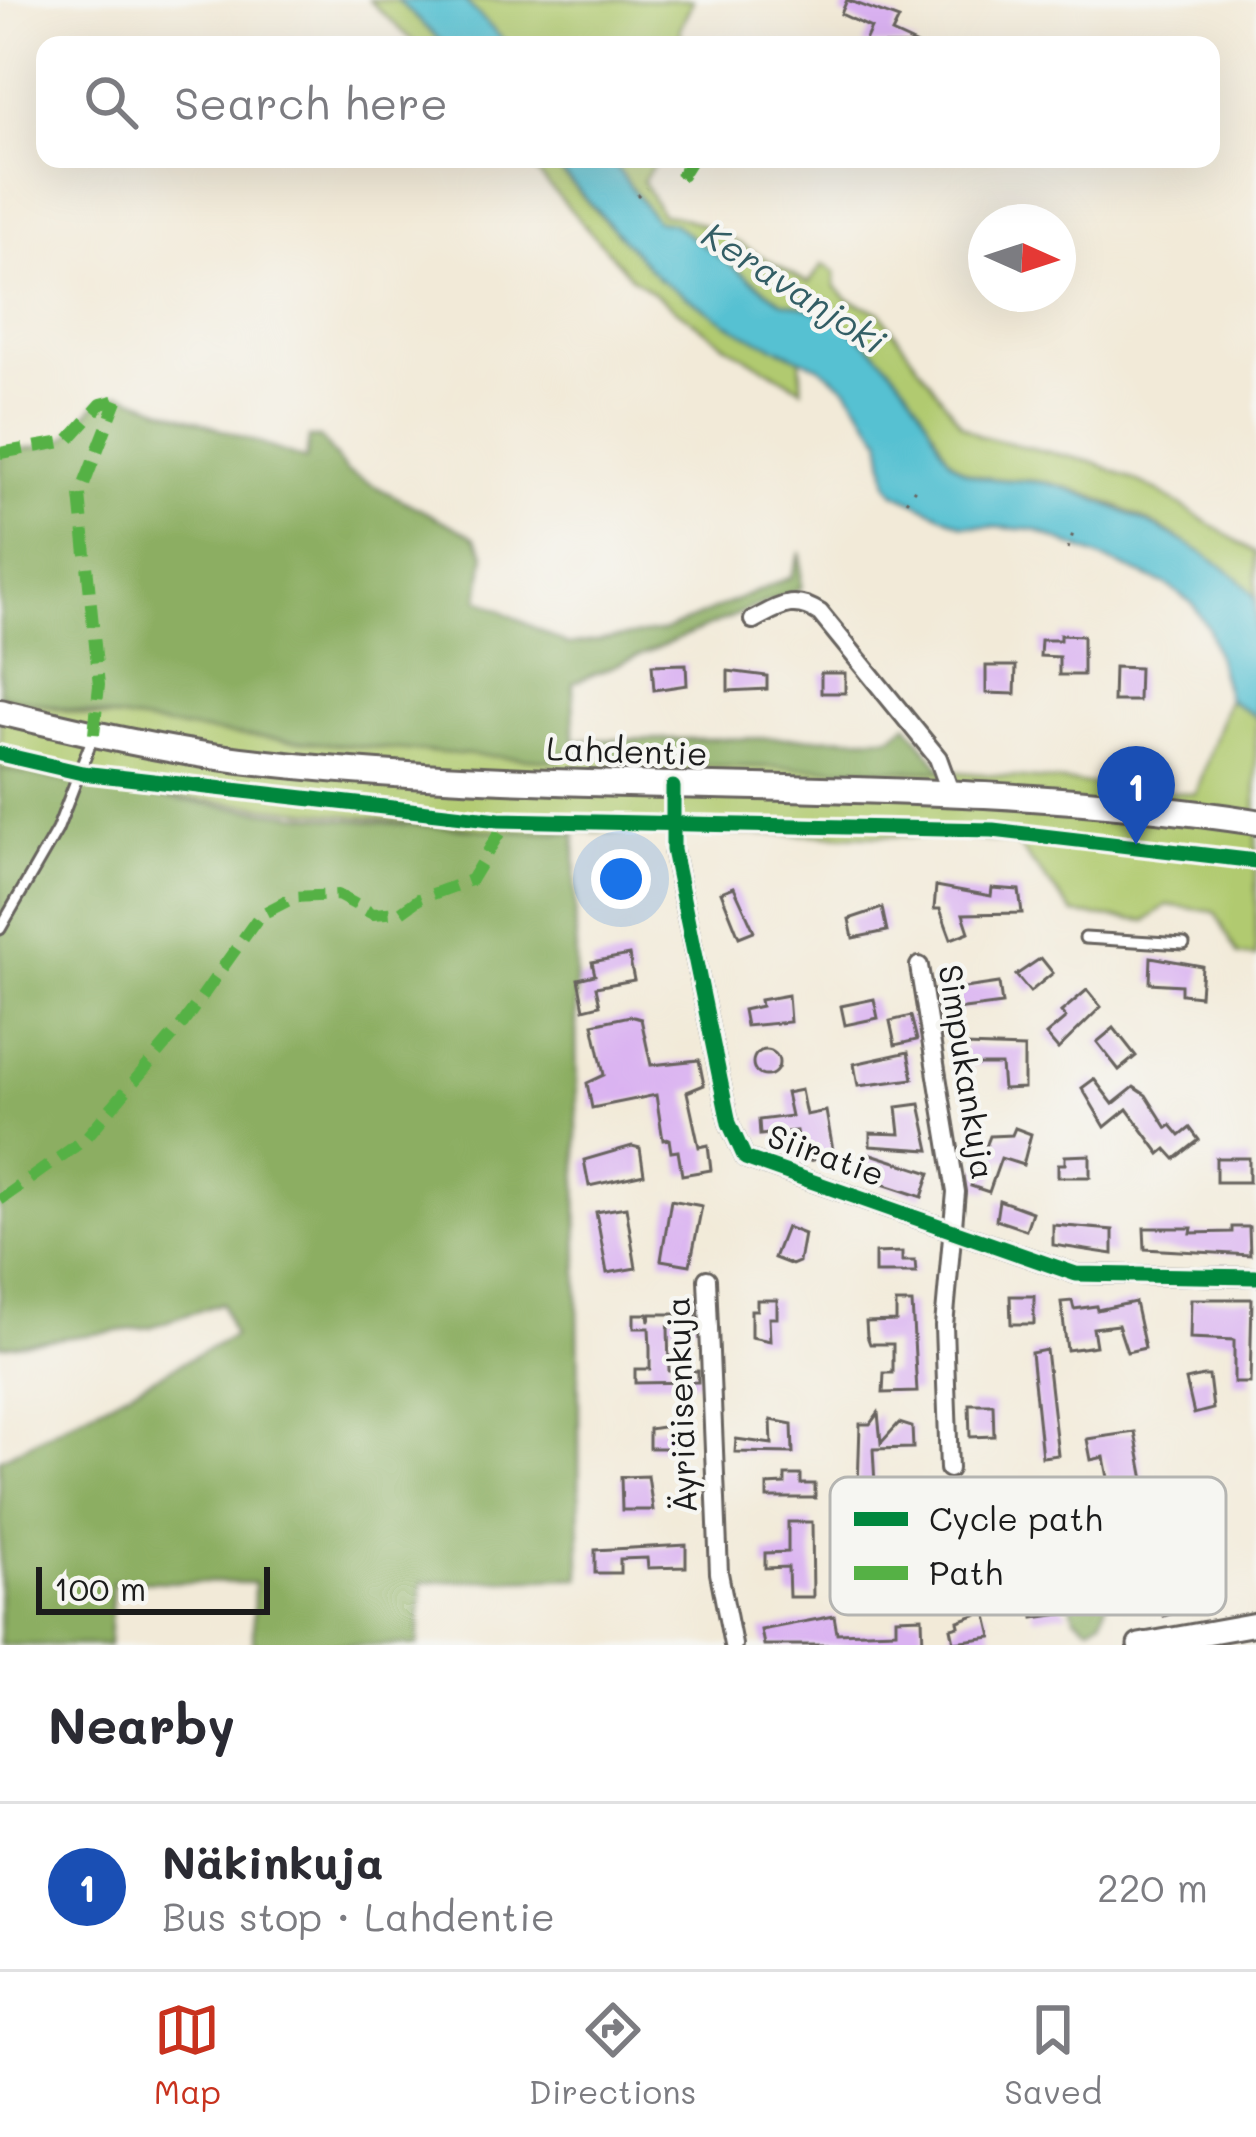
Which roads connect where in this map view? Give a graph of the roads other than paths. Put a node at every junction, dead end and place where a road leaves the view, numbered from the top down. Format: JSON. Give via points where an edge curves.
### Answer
{"nodes":[{"id":1,"x":752,"y":620,"type":"dead end"},
{"id":2,"x":0,"y":712,"type":"edge"},
{"id":3,"x":94,"y":734,"type":"junction"},
{"id":4,"x":673,"y":787,"type":"junction"},
{"id":5,"x":951,"y":794,"type":"junction"},
{"id":6,"x":1256,"y":822,"type":"edge"},
{"id":7,"x":0,"y":929,"type":"edge"},
{"id":8,"x":1085,"y":938,"type":"dead end"},
{"id":9,"x":1184,"y":944,"type":"dead end"},
{"id":10,"x":919,"y":966,"type":"dead end"},
{"id":11,"x":956,"y":1232,"type":"junction"},
{"id":12,"x":1256,"y":1277,"type":"edge"},
{"id":13,"x":707,"y":1279,"type":"dead end"},
{"id":14,"x":949,"y":1469,"type":"dead end"},
{"id":15,"x":1256,"y":1624,"type":"edge"},
{"id":16,"x":1166,"y":1642,"type":"edge"},
{"id":17,"x":733,"y":1645,"type":"edge"},
{"id":18,"x":1138,"y":1645,"type":"edge"}],
"edges":[{"from":1,"to":5,"type":"street","via":[[788,602],[820,613],[938,758]]},
{"from":2,"to":3,"type":"main road","name":"Lahdentie"},
{"from":3,"to":4,"type":"main road","name":"Lahdentie","via":[[336,770]]},
{"from":3,"to":7,"type":"lane","via":[[57,830]]},
{"from":4,"to":5,"type":"main road","name":"Lahdentie"},
{"from":4,"to":11,"type":"street","name":"Siiratie","via":[[673,850],[738,1150],[773,1172]]},
{"from":5,"to":6,"type":"main road","name":"Lahdentie"},
{"from":8,"to":9,"type":"lane"},
{"from":10,"to":11,"type":"street","name":"Simpukankuja"},
{"from":11,"to":12,"type":"street","name":"Siiratie","via":[[1085,1276]]},
{"from":11,"to":14,"type":"street","name":"Simpukankuja","via":[[944,1326]]},
{"from":13,"to":17,"type":"street","name":"Äyriäisenkuja","via":[[717,1544]]},
{"from":15,"to":16,"type":"street"},
{"from":16,"to":18,"type":"street"}]}
